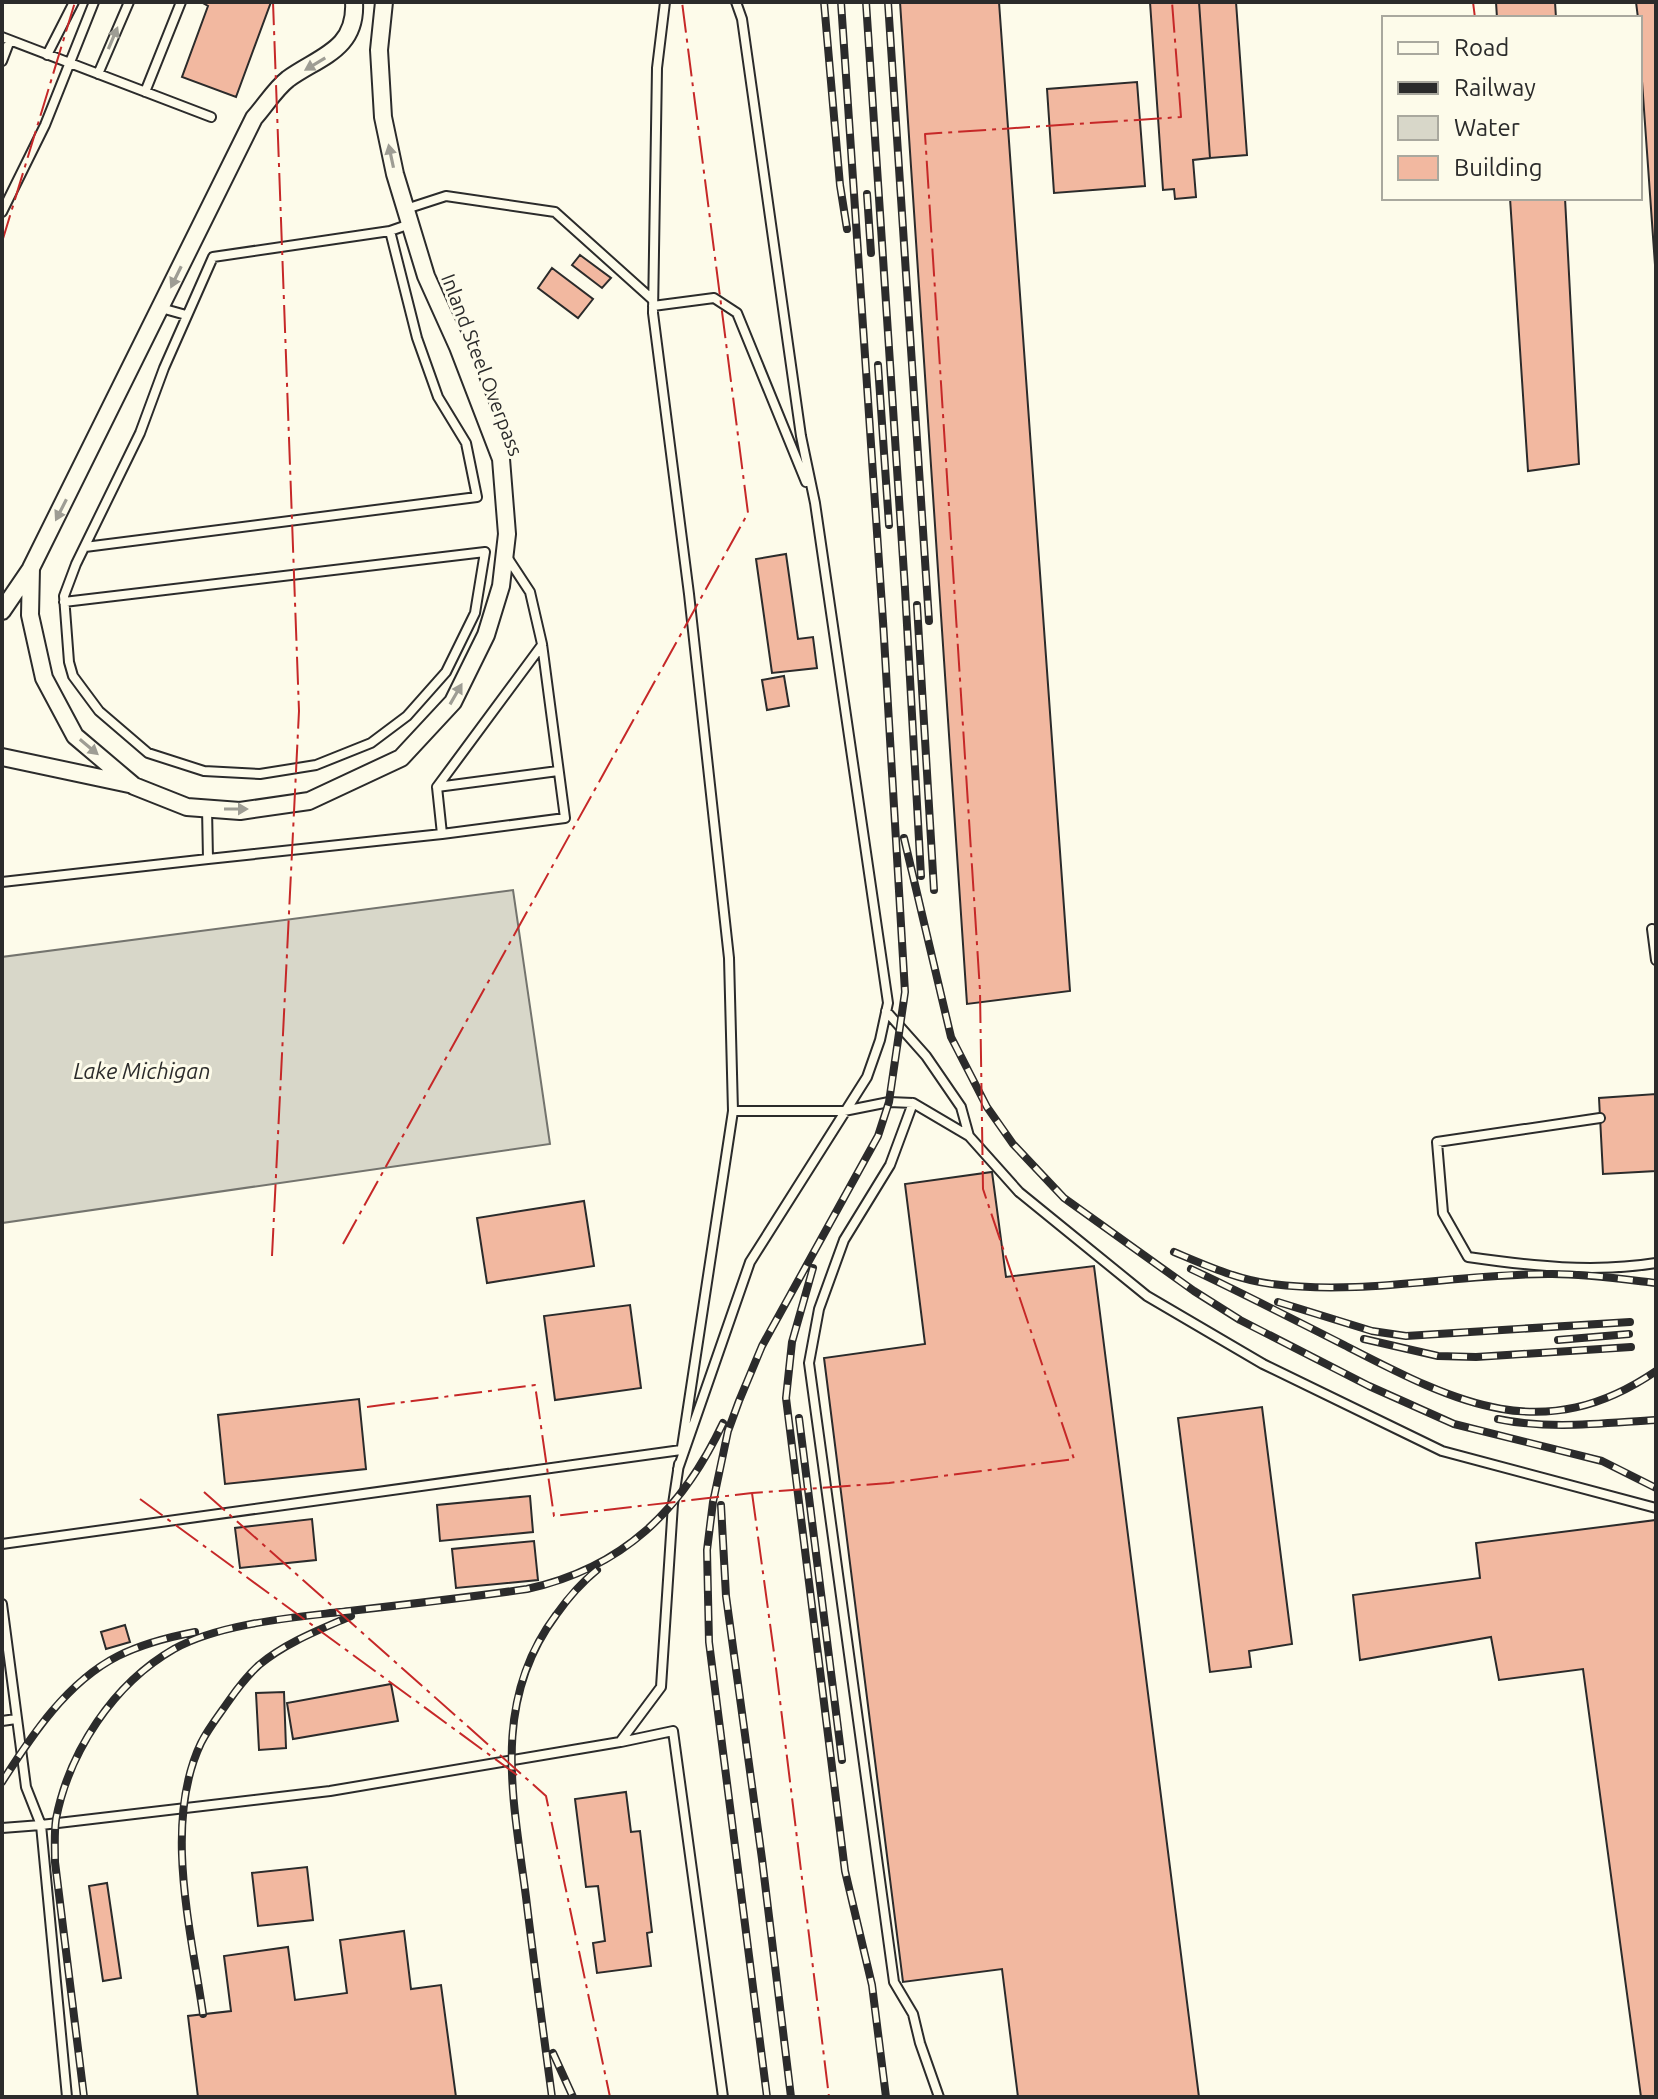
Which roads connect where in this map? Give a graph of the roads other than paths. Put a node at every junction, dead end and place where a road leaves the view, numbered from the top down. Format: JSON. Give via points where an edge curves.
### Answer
{"nodes":[{"id":1,"x":74,"y":2,"type":"edge"},
{"id":2,"x":94,"y":2,"type":"edge"},
{"id":3,"x":129,"y":2,"type":"edge"},
{"id":4,"x":181,"y":2,"type":"edge"},
{"id":5,"x":354,"y":2,"type":"edge"},
{"id":6,"x":384,"y":2,"type":"edge"},
{"id":7,"x":665,"y":2,"type":"edge"},
{"id":8,"x":736,"y":2,"type":"edge"},
{"id":9,"x":6,"y":39,"type":"edge"},
{"id":10,"x":47,"y":55,"type":"junction"},
{"id":11,"x":2,"y":61,"type":"edge"},
{"id":12,"x":70,"y":63,"type":"junction"},
{"id":13,"x":98,"y":74,"type":"junction"},
{"id":14,"x":145,"y":92,"type":"junction"},
{"id":15,"x":211,"y":117,"type":"dead end"},
{"id":16,"x":2,"y":212,"type":"edge"},
{"id":17,"x":408,"y":217,"type":"junction"},
{"id":18,"x":390,"y":231,"type":"junction"},
{"id":19,"x":653,"y":303,"type":"junction"},
{"id":20,"x":161,"y":308,"type":"junction"},
{"id":21,"x":186,"y":315,"type":"junction"},
{"id":22,"x":815,"y":503,"type":"junction"},
{"id":23,"x":85,"y":547,"type":"junction"},
{"id":24,"x":505,"y":553,"type":"junction"},
{"id":25,"x":31,"y":568,"type":"junction"},
{"id":26,"x":64,"y":602,"type":"junction"},
{"id":27,"x":2,"y":611,"type":"edge"},
{"id":28,"x":542,"y":644,"type":"junction"},
{"id":29,"x":2,"y":757,"type":"edge"},
{"id":30,"x":558,"y":771,"type":"junction"},
{"id":31,"x":134,"y":786,"type":"junction"},
{"id":32,"x":437,"y":787,"type":"junction"},
{"id":33,"x":207,"y":808,"type":"junction"},
{"id":34,"x":442,"y":834,"type":"junction"},
{"id":35,"x":208,"y":859,"type":"junction"},
{"id":36,"x":2,"y":882,"type":"edge"},
{"id":37,"x":1652,"y":929,"type":"dead end"},
{"id":38,"x":1656,"y":960,"type":"edge"},
{"id":39,"x":886,"y":1011,"type":"junction"},
{"id":40,"x":913,"y":1103,"type":"junction"},
{"id":41,"x":733,"y":1111,"type":"junction"},
{"id":42,"x":844,"y":1111,"type":"junction"},
{"id":43,"x":1600,"y":1118,"type":"dead end"},
{"id":44,"x":969,"y":1136,"type":"junction"},
{"id":45,"x":1656,"y":1263,"type":"edge"},
{"id":46,"x":681,"y":1450,"type":"junction"},
{"id":47,"x":678,"y":1469,"type":"junction"},
{"id":48,"x":1656,"y":1508,"type":"edge"},
{"id":49,"x":2,"y":1544,"type":"edge"},
{"id":50,"x":2,"y":1604,"type":"edge"},
{"id":51,"x":16,"y":1719,"type":"junction"},
{"id":52,"x":2,"y":1721,"type":"edge"},
{"id":53,"x":620,"y":1742,"type":"junction"},
{"id":54,"x":41,"y":1825,"type":"junction"},
{"id":55,"x":2,"y":1828,"type":"edge"},
{"id":56,"x":67,"y":2097,"type":"edge"},
{"id":57,"x":723,"y":2097,"type":"edge"},
{"id":58,"x":939,"y":2097,"type":"edge"}],
"edges":[{"from":1,"to":10,"type":"lane"},
{"from":2,"to":12,"type":"lane"},
{"from":13,"to":3,"type":"lane","one_way":true},
{"from":4,"to":14,"type":"lane"},
{"from":5,"to":20,"type":"street","name":"Inland Steel Overpass","one_way":true,"via":[[349,32],[338,47],[286,80],[254,118]]},
{"from":17,"to":6,"type":"street","name":"Inland Steel Overpass","one_way":true,"via":[[383,117],[379,50]]},
{"from":7,"to":19,"type":"lane","via":[[657,68]]},
{"from":8,"to":22,"type":"lane"},
{"from":9,"to":10,"type":"lane"},
{"from":9,"to":11,"type":"lane"},
{"from":10,"to":12,"type":"lane"},
{"from":12,"to":13,"type":"lane"},
{"from":12,"to":16,"type":"lane"},
{"from":13,"to":14,"type":"lane"},
{"from":14,"to":15,"type":"lane"},
{"from":17,"to":18,"type":"lane"},
{"from":17,"to":19,"type":"lane","via":[[446,196],[555,212]]},
{"from":17,"to":24,"type":"street","name":"Inland Steel Overpass","via":[[426,276],[501,459]]},
{"from":18,"to":21,"type":"lane","via":[[213,257]]},
{"from":18,"to":23,"type":"lane","via":[[417,338],[438,397],[466,443],[477,497]]},
{"from":19,"to":22,"type":"lane","via":[[714,298],[737,313]]},
{"from":19,"to":41,"type":"lane","via":[[729,958]]},
{"from":20,"to":21,"type":"lane"},
{"from":20,"to":25,"type":"street","name":"Inland Steel Overpass","one_way":true},
{"from":21,"to":23,"type":"lane","via":[[140,433]]},
{"from":22,"to":39,"type":"lane"},
{"from":23,"to":26,"type":"lane"},
{"from":24,"to":28,"type":"lane","via":[[530,592]]},
{"from":33,"to":24,"type":"street","name":"Inland Steel Overpass","one_way":true,"via":[[240,811],[309,801],[401,758],[453,702],[486,635]]},
{"from":25,"to":27,"type":"street","name":"Inland Steel Overpass"},
{"from":25,"to":31,"type":"street","name":"Inland Steel Overpass","one_way":true,"via":[[30,615],[44,678],[75,736]]},
{"from":26,"to":26,"type":"lane","via":[[73,676],[99,711],[148,753],[204,771],[260,774],[316,765],[371,743],[407,716],[446,672],[471,622],[485,552]]},
{"from":28,"to":30,"type":"lane"},
{"from":28,"to":32,"type":"lane"},
{"from":29,"to":31,"type":"street"},
{"from":30,"to":32,"type":"lane"},
{"from":30,"to":34,"type":"lane","via":[[565,818]]},
{"from":31,"to":33,"type":"street","name":"Inland Steel Overpass","via":[[187,807]]},
{"from":32,"to":34,"type":"lane"},
{"from":33,"to":35,"type":"lane"},
{"from":34,"to":35,"type":"lane"},
{"from":35,"to":36,"type":"lane"},
{"from":37,"to":38,"type":"lane"},
{"from":39,"to":42,"type":"lane","via":[[867,1077]]},
{"from":39,"to":44,"type":"lane","via":[[961,1107]]},
{"from":40,"to":42,"type":"lane"},
{"from":40,"to":44,"type":"lane"},
{"from":40,"to":58,"type":"lane","via":[[890,1165],[844,1240],[819,1309],[809,1363],[894,1982],[913,2014]]},
{"from":41,"to":42,"type":"lane"},
{"from":41,"to":46,"type":"lane"},
{"from":42,"to":47,"type":"lane","via":[[750,1262]]},
{"from":43,"to":45,"type":"lane","via":[[1437,1142],[1443,1213],[1468,1257],[1617,1269]]},
{"from":44,"to":48,"type":"lane","via":[[1019,1192],[1147,1296],[1263,1364],[1442,1451]]},
{"from":46,"to":47,"type":"lane"},
{"from":46,"to":49,"type":"lane"},
{"from":47,"to":53,"type":"lane","via":[[661,1687]]},
{"from":50,"to":51,"type":"lane"},
{"from":51,"to":52,"type":"lane"},
{"from":51,"to":54,"type":"lane","via":[[26,1787]]},
{"from":53,"to":54,"type":"lane","via":[[330,1791]]},
{"from":53,"to":57,"type":"lane","via":[[673,1731]]},
{"from":54,"to":55,"type":"lane"},
{"from":54,"to":56,"type":"lane"}]}
